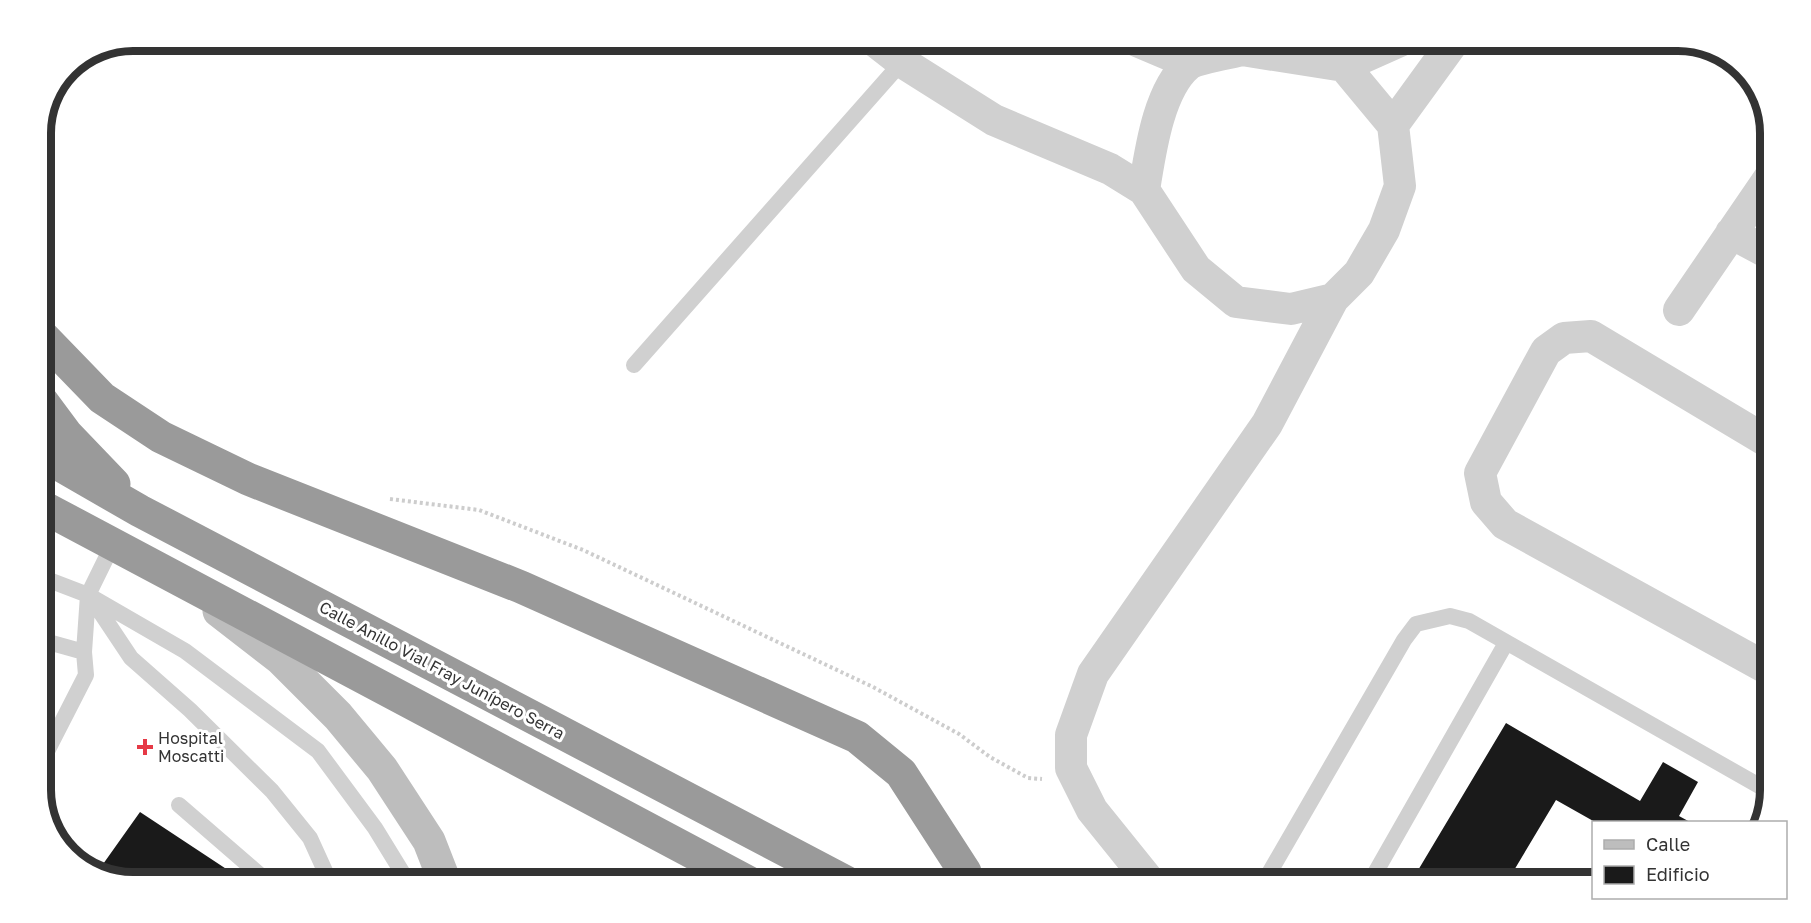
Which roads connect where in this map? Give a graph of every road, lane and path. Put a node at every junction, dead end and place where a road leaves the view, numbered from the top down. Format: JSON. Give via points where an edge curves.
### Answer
{"nodes":[{"id":1,"x":888,"y":51,"type":"edge"},
{"id":2,"x":1162,"y":51,"type":"edge"},
{"id":3,"x":1238,"y":51,"type":"edge"},
{"id":4,"x":1248,"y":51,"type":"edge"},
{"id":5,"x":1376,"y":51,"type":"edge"},
{"id":6,"x":1446,"y":51,"type":"edge"},
{"id":7,"x":902,"y":62,"type":"junction"},
{"id":8,"x":1189,"y":63,"type":"junction"},
{"id":9,"x":1344,"y":66,"type":"junction"},
{"id":10,"x":1393,"y":125,"type":"junction"},
{"id":11,"x":1144,"y":190,"type":"junction"},
{"id":12,"x":1760,"y":191,"type":"edge"},
{"id":13,"x":1731,"y":233,"type":"junction"},
{"id":14,"x":1760,"y":249,"type":"edge"},
{"id":15,"x":1333,"y":299,"type":"junction"},
{"id":16,"x":1680,"y":310,"type":"dead end"},
{"id":17,"x":51,"y":345,"type":"edge"},
{"id":18,"x":634,"y":365,"type":"dead end"},
{"id":19,"x":51,"y":413,"type":"edge"},
{"id":20,"x":1760,"y":437,"type":"edge"},
{"id":21,"x":51,"y":460,"type":"edge"},
{"id":22,"x":386,"y":499,"type":"dead end"},
{"id":23,"x":51,"y":511,"type":"edge"},
{"id":24,"x":140,"y":511,"type":"junction"},
{"id":25,"x":113,"y":544,"type":"junction"},
{"id":26,"x":51,"y":581,"type":"edge"},
{"id":27,"x":182,"y":582,"type":"junction"},
{"id":28,"x":88,"y":595,"type":"junction"},
{"id":29,"x":51,"y":643,"type":"edge"},
{"id":30,"x":1506,"y":643,"type":"junction"},
{"id":31,"x":84,"y":652,"type":"junction"},
{"id":32,"x":1760,"y":664,"type":"edge"},
{"id":33,"x":51,"y":743,"type":"edge"},
{"id":34,"x":1071,"y":768,"type":"junction"},
{"id":35,"x":1760,"y":786,"type":"edge"},
{"id":36,"x":179,"y":805,"type":"dead end"},
{"id":37,"x":256,"y":872,"type":"edge"},
{"id":38,"x":325,"y":872,"type":"edge"},
{"id":39,"x":402,"y":872,"type":"edge"},
{"id":40,"x":441,"y":872,"type":"edge"},
{"id":41,"x":729,"y":872,"type":"edge"},
{"id":42,"x":827,"y":872,"type":"edge"},
{"id":43,"x":965,"y":872,"type":"dead end"},
{"id":44,"x":1142,"y":872,"type":"edge"},
{"id":45,"x":1270,"y":872,"type":"edge"},
{"id":46,"x":1376,"y":872,"type":"edge"}],
"edges":[{"from":1,"to":7,"type":"street"},
{"from":2,"to":8,"type":"street"},
{"from":3,"to":8,"type":"street"},
{"from":4,"to":9,"type":"street"},
{"from":5,"to":9,"type":"street"},
{"from":6,"to":10,"type":"street"},
{"from":7,"to":11,"type":"street","via":[[994,120],[1110,169]]},
{"from":7,"to":18,"type":"lane"},
{"from":8,"to":11,"type":"street","via":[[1172,86],[1154,131]]},
{"from":9,"to":10,"type":"street"},
{"from":10,"to":15,"type":"street","via":[[1400,186],[1384,230],[1359,273]]},
{"from":11,"to":15,"type":"street","via":[[1196,269],[1236,302],[1291,309]]},
{"from":12,"to":13,"type":"street"},
{"from":13,"to":14,"type":"street"},
{"from":13,"to":16,"type":"street"},
{"from":15,"to":34,"type":"street","via":[[1267,424],[1093,674],[1071,735]]},
{"from":17,"to":43,"type":"highway","via":[[102,398],[161,437],[248,479],[521,587],[857,737],[901,773]]},
{"from":19,"to":24,"type":"highway"},
{"from":20,"to":32,"type":"street","via":[[1591,336],[1564,338],[1545,351],[1480,473],[1486,502],[1505,524]]},
{"from":21,"to":24,"type":"highway","name":"Calle Anillo Vial Fray Junípero Serra"},
{"from":22,"to":34,"type":"path","via":[[479,510],[583,550],[873,687],[1028,778],[1045,780]]},
{"from":23,"to":25,"type":"highway"},
{"from":24,"to":42,"type":"highway","name":"Calle Anillo Vial Fray Junípero Serra"},
{"from":25,"to":27,"type":"highway"},
{"from":25,"to":28,"type":"lane"},
{"from":26,"to":28,"type":"lane"},
{"from":27,"to":40,"type":"main road","via":[[281,659],[338,716],[382,769],[429,841]]},
{"from":27,"to":41,"type":"highway"},
{"from":28,"to":31,"type":"lane"},
{"from":28,"to":38,"type":"lane","via":[[132,658],[272,790],[310,838]]},
{"from":28,"to":39,"type":"lane","via":[[185,651],[318,751]]},
{"from":29,"to":31,"type":"lane"},
{"from":30,"to":35,"type":"lane"},
{"from":30,"to":45,"type":"lane","via":[[1469,621],[1450,616],[1416,624]]},
{"from":30,"to":46,"type":"lane"},
{"from":31,"to":33,"type":"lane","via":[[86,675]]},
{"from":34,"to":44,"type":"street","via":[[1092,810]]},
{"from":36,"to":37,"type":"lane"}]}
